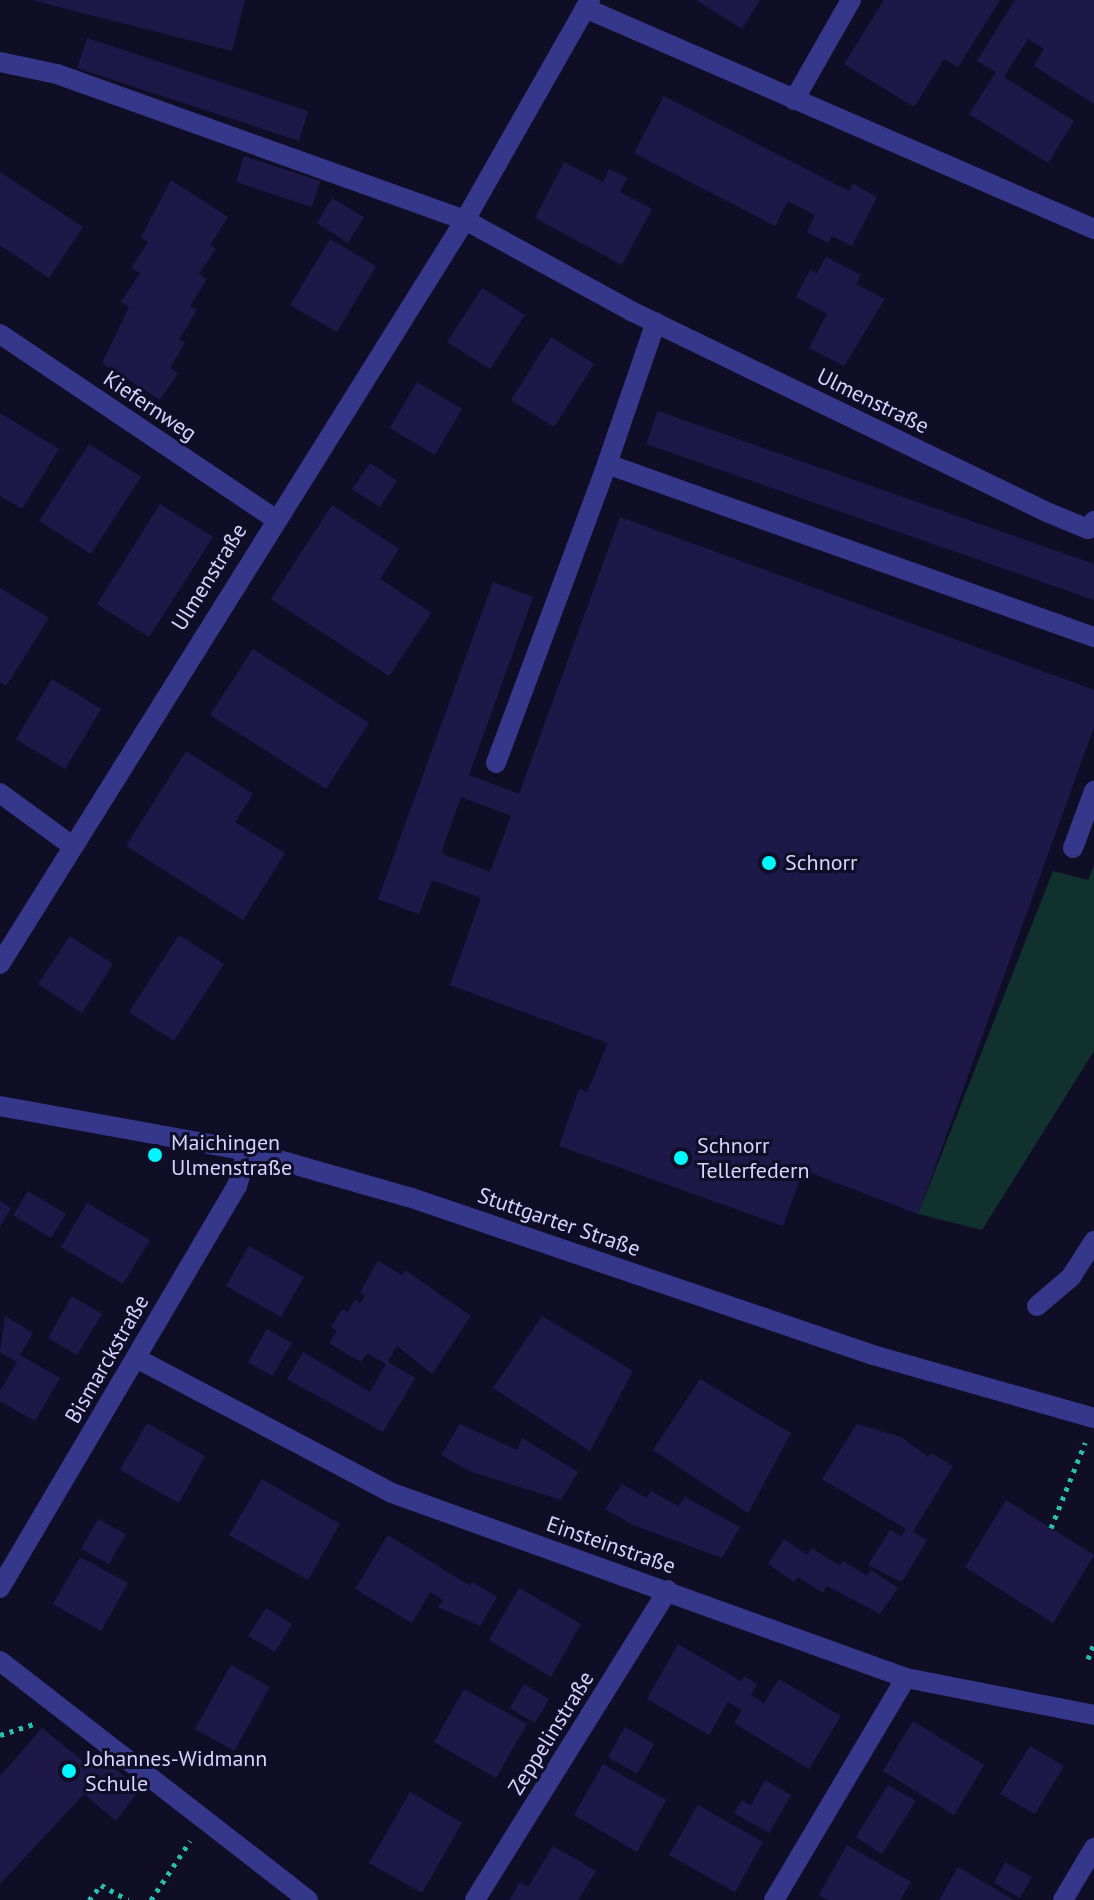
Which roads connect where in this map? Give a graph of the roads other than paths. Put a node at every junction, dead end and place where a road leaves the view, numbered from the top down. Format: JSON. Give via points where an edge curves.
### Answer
{"nodes":[{"id":1,"x":851,"y":0,"type":"edge"},
{"id":2,"x":588,"y":4,"type":"edge"},
{"id":3,"x":0,"y":62,"type":"edge"},
{"id":4,"x":794,"y":100,"type":"junction"},
{"id":5,"x":465,"y":220,"type":"junction"},
{"id":6,"x":1094,"y":229,"type":"edge"},
{"id":7,"x":656,"y":322,"type":"junction"},
{"id":8,"x":0,"y":334,"type":"edge"},
{"id":9,"x":607,"y":464,"type":"junction"},
{"id":10,"x":274,"y":518,"type":"junction"},
{"id":11,"x":1094,"y":521,"type":"edge"},
{"id":12,"x":1094,"y":637,"type":"edge"},
{"id":13,"x":496,"y":763,"type":"dead end"},
{"id":14,"x":1094,"y":791,"type":"edge"},
{"id":15,"x":0,"y":793,"type":"edge"},
{"id":16,"x":71,"y":845,"type":"junction"},
{"id":17,"x":1073,"y":848,"type":"dead end"},
{"id":18,"x":0,"y":964,"type":"edge"},
{"id":19,"x":0,"y":1106,"type":"edge"},
{"id":20,"x":247,"y":1151,"type":"junction"},
{"id":21,"x":1094,"y":1241,"type":"edge"},
{"id":22,"x":1037,"y":1306,"type":"dead end"},
{"id":23,"x":136,"y":1358,"type":"junction"},
{"id":24,"x":1094,"y":1418,"type":"edge"},
{"id":25,"x":0,"y":1588,"type":"edge"},
{"id":26,"x":668,"y":1590,"type":"junction"},
{"id":27,"x":0,"y":1661,"type":"edge"},
{"id":28,"x":906,"y":1678,"type":"junction"},
{"id":29,"x":1094,"y":1715,"type":"edge"},
{"id":30,"x":1094,"y":1848,"type":"edge"},
{"id":31,"x":308,"y":1900,"type":"edge"},
{"id":32,"x":475,"y":1900,"type":"edge"},
{"id":33,"x":774,"y":1900,"type":"edge"},
{"id":34,"x":1063,"y":1900,"type":"edge"}],
"edges":[{"from":1,"to":4,"type":"street"},
{"from":2,"to":4,"type":"street","name":"Ulmenstraße"},
{"from":2,"to":5,"type":"street","name":"Ulmenstraße"},
{"from":3,"to":5,"type":"street","name":"Ulmenstraße","via":[[57,74]]},
{"from":4,"to":6,"type":"street","name":"Ulmenstraße"},
{"from":5,"to":7,"type":"street","name":"Ulmenstraße"},
{"from":5,"to":10,"type":"street","name":"Ulmenstraße"},
{"from":7,"to":9,"type":"street"},
{"from":7,"to":11,"type":"street","name":"Ulmenstraße","via":[[1049,513],[1088,529]]},
{"from":8,"to":10,"type":"street","name":"Kiefernweg"},
{"from":9,"to":12,"type":"street"},
{"from":9,"to":13,"type":"street"},
{"from":10,"to":16,"type":"street","name":"Ulmenstraße"},
{"from":14,"to":17,"type":"street"},
{"from":15,"to":16,"type":"street"},
{"from":16,"to":18,"type":"street","name":"Ulmenstraße"},
{"from":19,"to":20,"type":"street","name":"Stuttgarter Straße"},
{"from":20,"to":23,"type":"street","name":"Bismarckstraße","via":[[237,1186]]},
{"from":20,"to":24,"type":"street","name":"Stuttgarter Straße","via":[[409,1197],[873,1355]]},
{"from":21,"to":22,"type":"street","via":[[1071,1277]]},
{"from":23,"to":25,"type":"street","name":"Bismarckstraße"},
{"from":23,"to":26,"type":"street","name":"Einsteinstraße","via":[[392,1493]]},
{"from":26,"to":28,"type":"street","name":"Einsteinstraße"},
{"from":26,"to":32,"type":"street","name":"Zeppelinstraße"},
{"from":27,"to":31,"type":"street"},
{"from":28,"to":29,"type":"street","name":"Einsteinstraße"},
{"from":28,"to":33,"type":"street"},
{"from":30,"to":34,"type":"street"}]}
